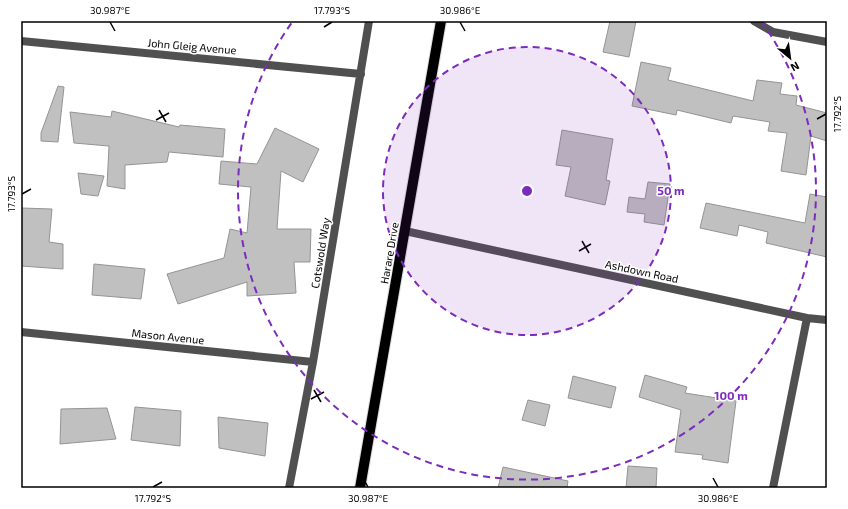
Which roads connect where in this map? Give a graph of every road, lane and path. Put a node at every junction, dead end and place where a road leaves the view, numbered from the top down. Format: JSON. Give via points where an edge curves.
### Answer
{"nodes":[{"id":1,"x":369,"y":21,"type":"edge"},
{"id":2,"x":441,"y":21,"type":"edge"},
{"id":3,"x":754,"y":21,"type":"edge"},
{"id":4,"x":21,"y":41,"type":"edge"},
{"id":5,"x":827,"y":42,"type":"edge"},
{"id":6,"x":361,"y":74,"type":"junction"},
{"id":7,"x":405,"y":231,"type":"junction"},
{"id":8,"x":806,"y":318,"type":"junction"},
{"id":9,"x":827,"y":320,"type":"edge"},
{"id":10,"x":21,"y":332,"type":"edge"},
{"id":11,"x":313,"y":362,"type":"junction"},
{"id":12,"x":289,"y":488,"type":"edge"},
{"id":13,"x":360,"y":488,"type":"edge"},
{"id":14,"x":773,"y":488,"type":"edge"}],
"edges":[{"from":1,"to":6,"type":"street","name":"Cotswold Way"},
{"from":2,"to":7,"type":"main road","name":"Harare Drive"},
{"from":3,"to":5,"type":"street","via":[[773,32]]},
{"from":4,"to":6,"type":"street","name":"John Gleig Avenue"},
{"from":6,"to":11,"type":"street","name":"Cotswold Way"},
{"from":7,"to":8,"type":"street","name":"Ashdown Road"},
{"from":7,"to":13,"type":"main road","name":"Harare Drive"},
{"from":8,"to":9,"type":"street","name":"Ashdown Road"},
{"from":8,"to":14,"type":"street"},
{"from":10,"to":11,"type":"street","name":"Mason Avenue"},
{"from":11,"to":12,"type":"street","name":"Cotswold Way"}]}
